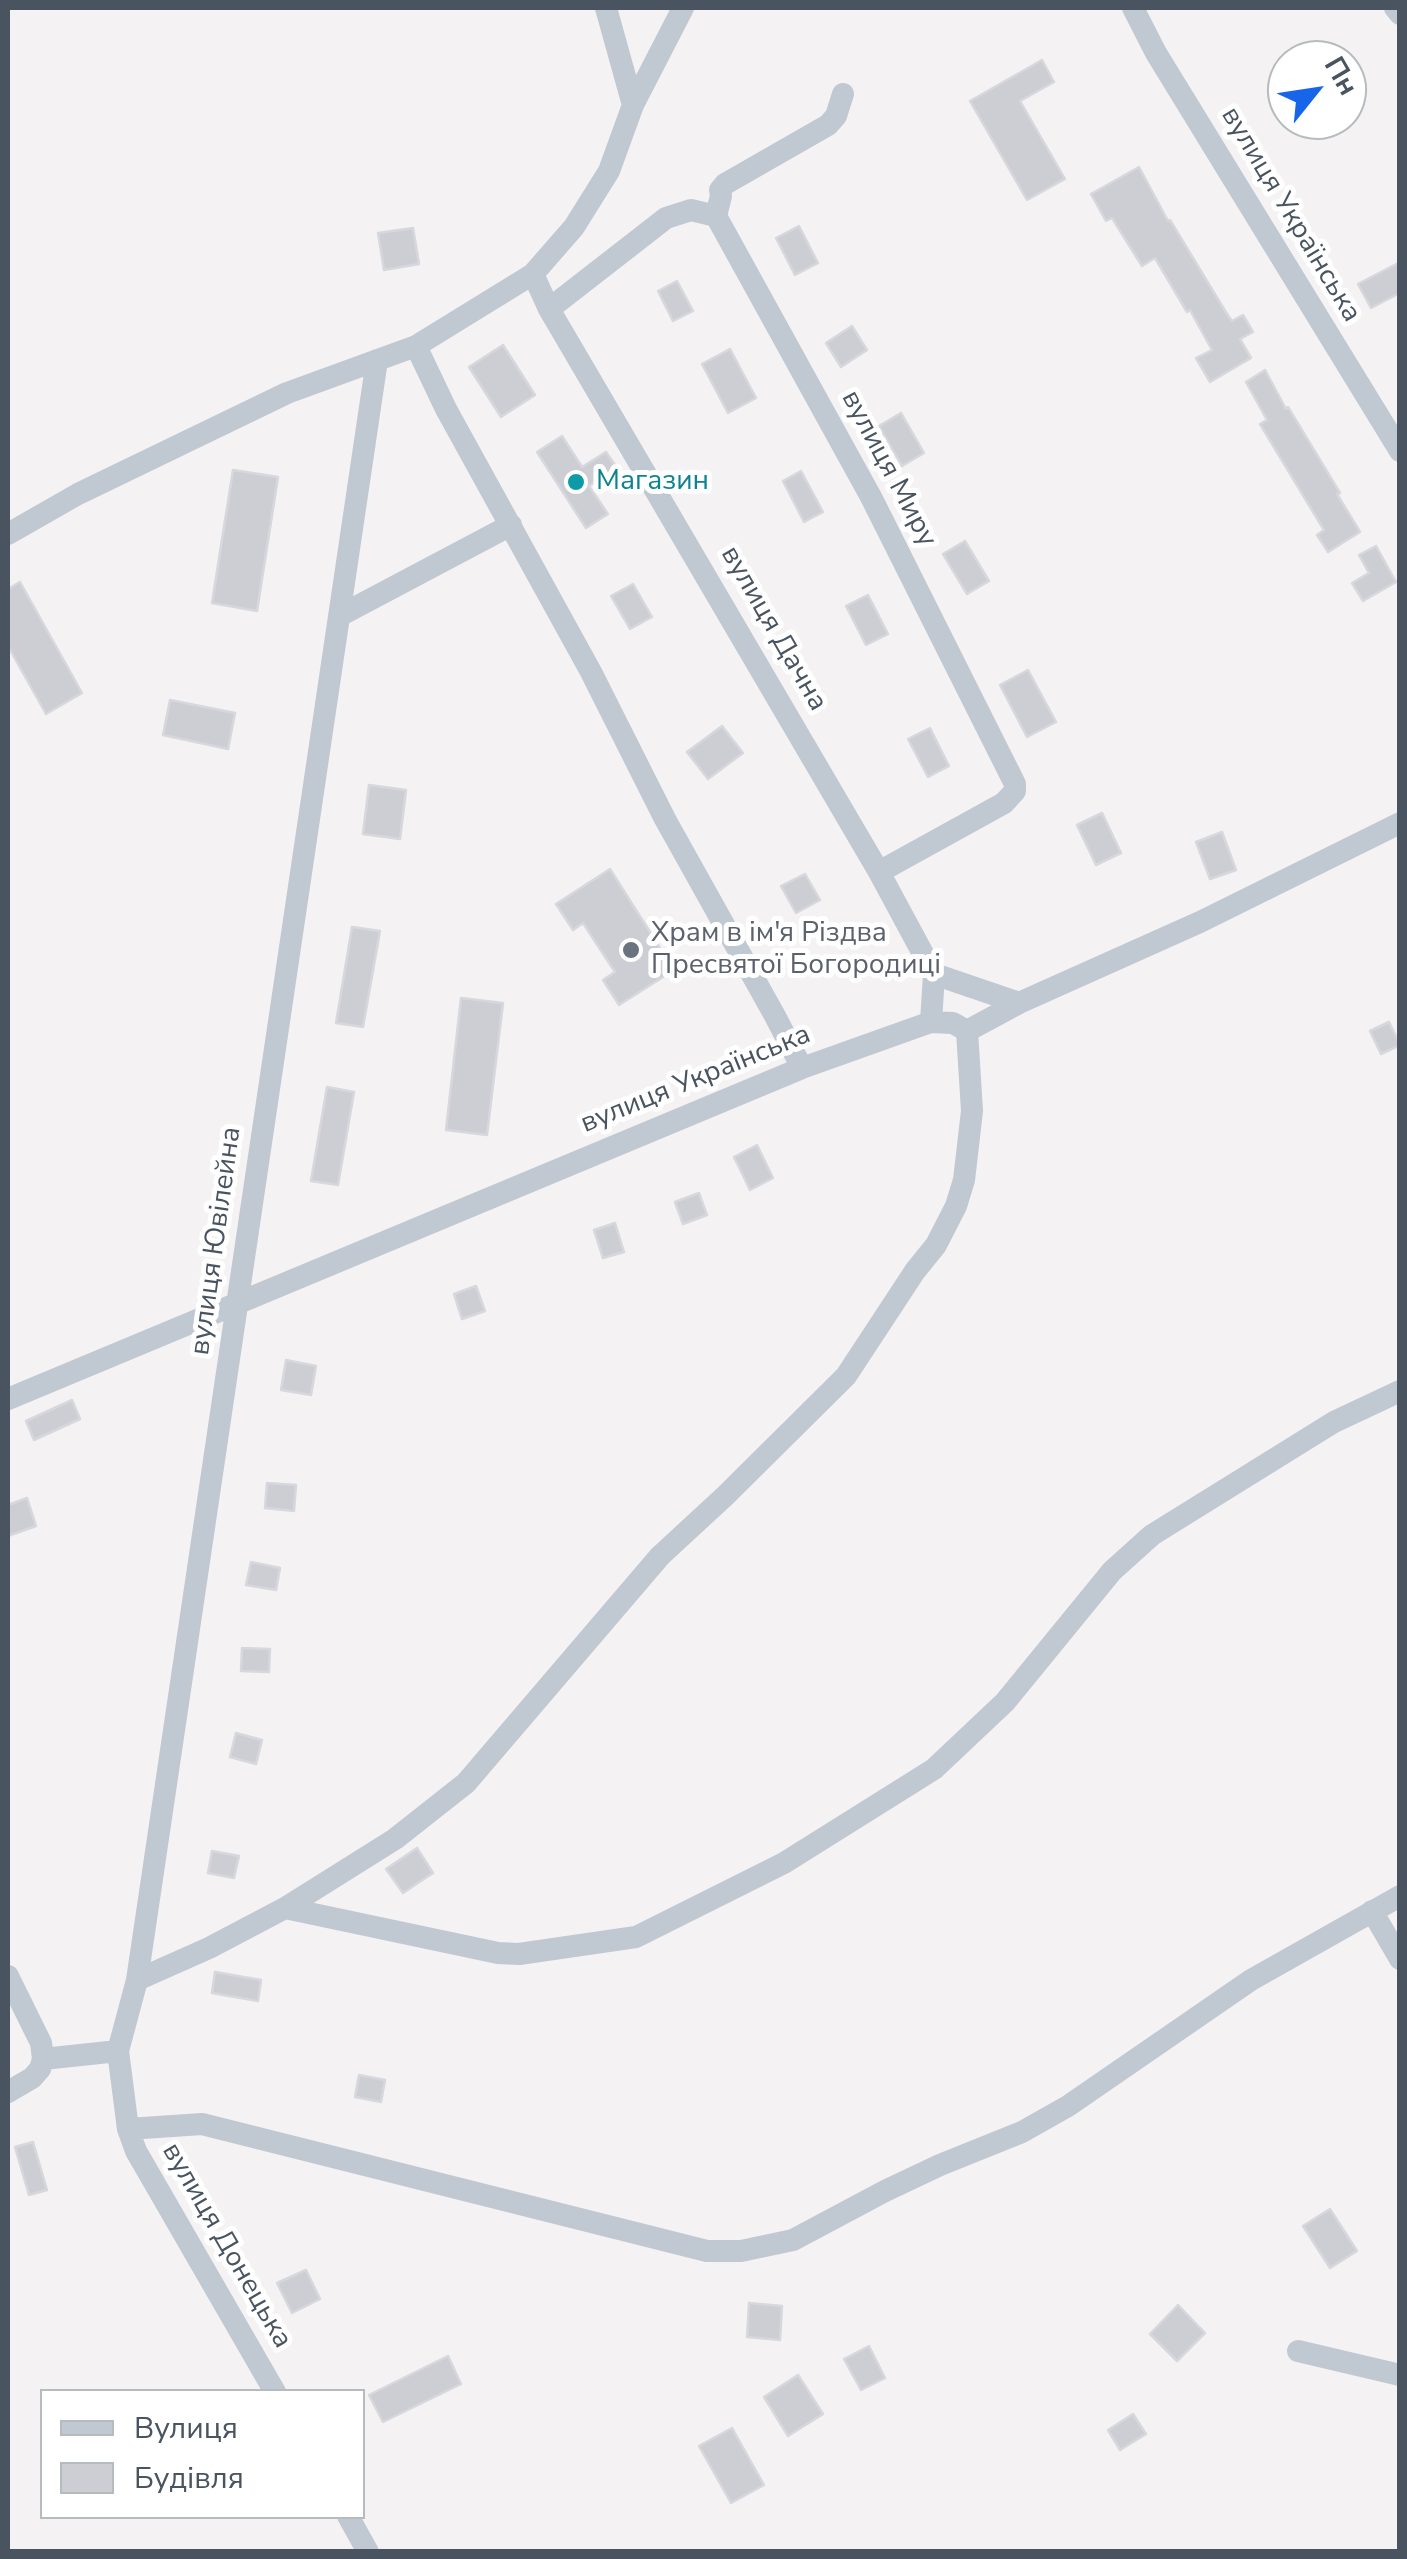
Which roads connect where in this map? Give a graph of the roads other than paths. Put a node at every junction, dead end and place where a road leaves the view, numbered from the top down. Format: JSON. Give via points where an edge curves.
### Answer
{"nodes":[{"id":1,"x":606,"y":8,"type":"edge"},
{"id":2,"x":683,"y":8,"type":"edge"},
{"id":3,"x":1133,"y":8,"type":"edge"},
{"id":4,"x":843,"y":94,"type":"dead end"},
{"id":5,"x":633,"y":105,"type":"junction"},
{"id":6,"x":716,"y":216,"type":"junction"},
{"id":7,"x":533,"y":274,"type":"junction"},
{"id":8,"x":549,"y":309,"type":"junction"},
{"id":9,"x":416,"y":346,"type":"junction"},
{"id":10,"x":378,"y":360,"type":"junction"},
{"id":11,"x":1400,"y":452,"type":"edge"},
{"id":12,"x":511,"y":525,"type":"junction"},
{"id":13,"x":8,"y":534,"type":"edge"},
{"id":14,"x":340,"y":615,"type":"junction"},
{"id":15,"x":1400,"y":823,"type":"edge"},
{"id":16,"x":879,"y":872,"type":"junction"},
{"id":17,"x":934,"y":974,"type":"junction"},
{"id":18,"x":1019,"y":1003,"type":"junction"},
{"id":19,"x":930,"y":1022,"type":"junction"},
{"id":20,"x":966,"y":1031,"type":"junction"},
{"id":21,"x":802,"y":1068,"type":"junction"},
{"id":22,"x":238,"y":1303,"type":"junction"},
{"id":23,"x":1400,"y":1391,"type":"edge"},
{"id":24,"x":8,"y":1399,"type":"edge"},
{"id":25,"x":1400,"y":1896,"type":"edge"},
{"id":26,"x":285,"y":1908,"type":"junction"},
{"id":27,"x":1372,"y":1911,"type":"junction"},
{"id":28,"x":1400,"y":1959,"type":"edge"},
{"id":29,"x":8,"y":1976,"type":"edge"},
{"id":30,"x":137,"y":1980,"type":"junction"},
{"id":31,"x":118,"y":2050,"type":"junction"},
{"id":32,"x":43,"y":2060,"type":"junction"},
{"id":33,"x":8,"y":2092,"type":"edge"},
{"id":34,"x":128,"y":2129,"type":"junction"},
{"id":35,"x":1298,"y":2351,"type":"dead end"},
{"id":36,"x":1400,"y":2375,"type":"edge"},
{"id":37,"x":273,"y":2389,"type":"edge"},
{"id":38,"x":350,"y":2519,"type":"edge"},
{"id":39,"x":368,"y":2552,"type":"edge"}],
"edges":[{"from":1,"to":5,"type":"street"},
{"from":2,"to":5,"type":"street"},
{"from":3,"to":11,"type":"street","name":"вулиця Українська"},
{"from":4,"to":6,"type":"street","via":[[828,125],[725,184]]},
{"from":5,"to":7,"type":"street","via":[[609,171],[574,227]]},
{"from":6,"to":8,"type":"street","via":[[690,210],[666,218]]},
{"from":6,"to":16,"type":"street","name":"вулиця Миру","via":[[871,497],[1014,784],[1004,803]]},
{"from":7,"to":8,"type":"street","name":"вулиця Дачна"},
{"from":7,"to":9,"type":"street"},
{"from":8,"to":16,"type":"street","name":"вулиця Дачна"},
{"from":9,"to":10,"type":"street"},
{"from":9,"to":12,"type":"street"},
{"from":10,"to":13,"type":"street","via":[[226,422]]},
{"from":10,"to":14,"type":"street","name":"вулиця Ювілейна"},
{"from":12,"to":14,"type":"street"},
{"from":12,"to":21,"type":"street"},
{"from":14,"to":22,"type":"street","name":"вулиця Ювілейна"},
{"from":15,"to":18,"type":"street"},
{"from":16,"to":17,"type":"street","name":"вулиця Дачна"},
{"from":17,"to":18,"type":"street"},
{"from":17,"to":19,"type":"street"},
{"from":18,"to":20,"type":"street"},
{"from":19,"to":20,"type":"street","via":[[954,1022]]},
{"from":19,"to":21,"type":"street","name":"вулиця Українська"},
{"from":20,"to":26,"type":"street","via":[[972,1111],[956,1206],[846,1376],[660,1556],[466,1783],[395,1839]]},
{"from":21,"to":22,"type":"street","name":"вулиця Українська"},
{"from":22,"to":24,"type":"street","name":"вулиця Українська"},
{"from":22,"to":30,"type":"street","name":"вулиця Ювілейна"},
{"from":23,"to":26,"type":"street","via":[[1334,1422],[1152,1535],[1112,1571],[1005,1702],[934,1769],[784,1863],[636,1937],[498,1953]]},
{"from":25,"to":27,"type":"street"},
{"from":26,"to":30,"type":"street"},
{"from":27,"to":28,"type":"street"},
{"from":27,"to":34,"type":"street","via":[[1250,1980],[1022,2132],[885,2191],[794,2240],[741,2251],[707,2251],[202,2124]]},
{"from":29,"to":32,"type":"street"},
{"from":30,"to":31,"type":"street","name":"вулиця Ювілейна"},
{"from":31,"to":32,"type":"street"},
{"from":31,"to":34,"type":"street","name":"вулиця Ювілейна"},
{"from":32,"to":33,"type":"street","via":[[32,2078]]},
{"from":34,"to":37,"type":"street","name":"вулиця Донецька"},
{"from":35,"to":36,"type":"street"},
{"from":38,"to":39,"type":"street"}]}
